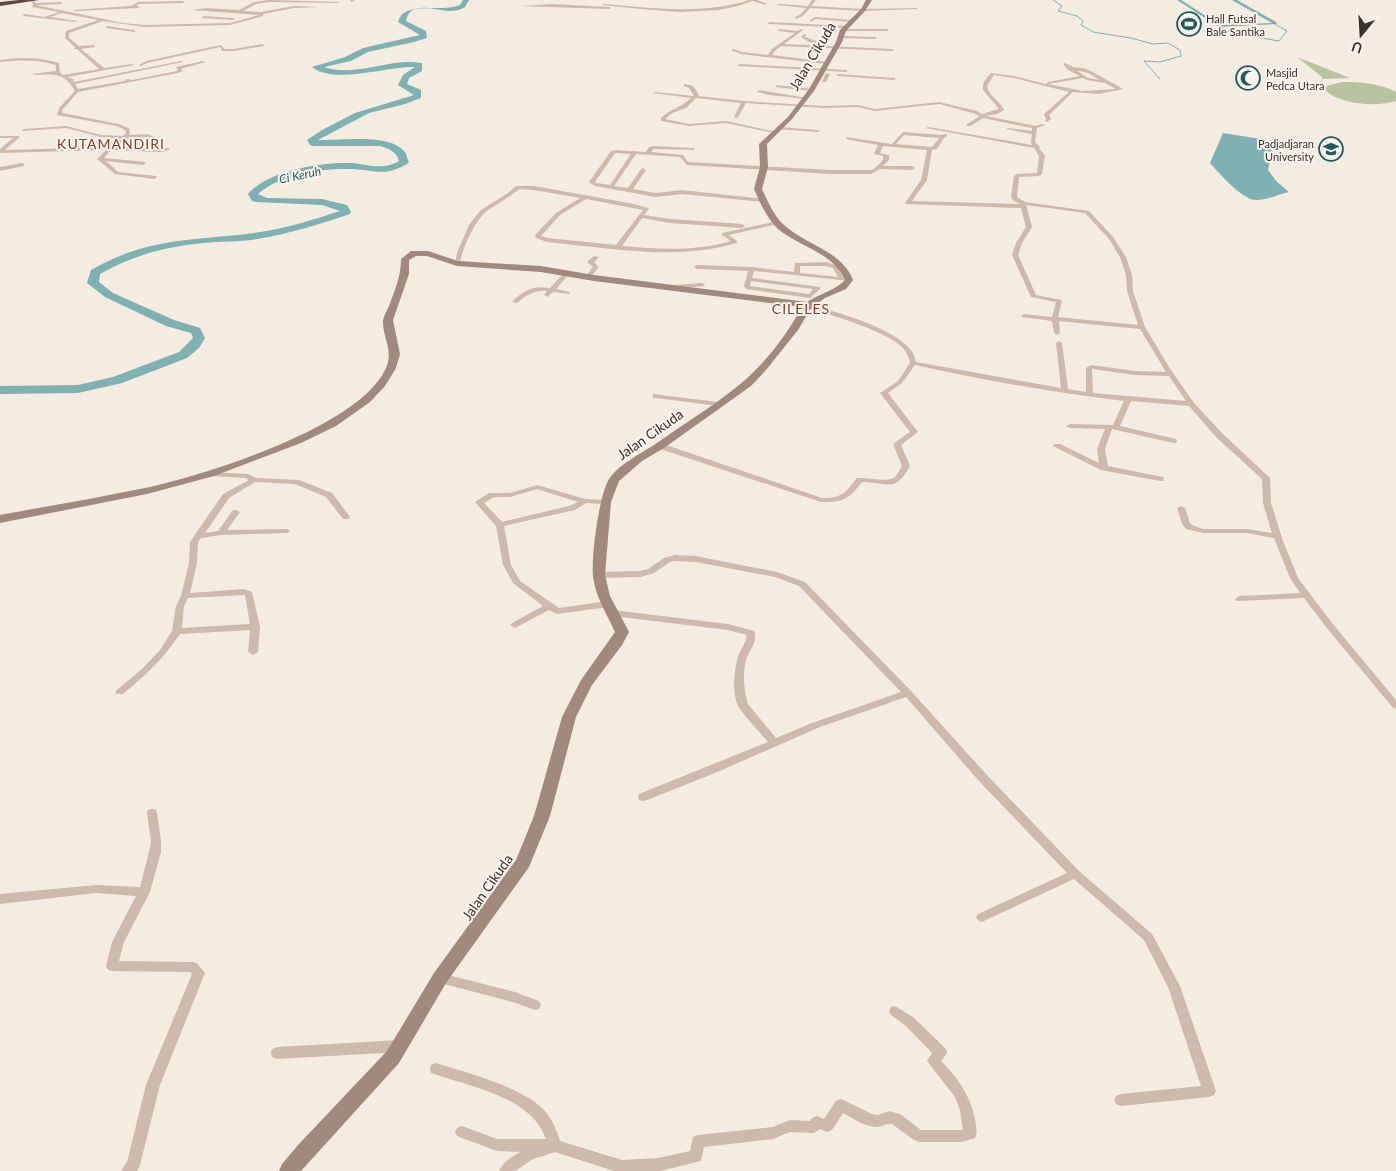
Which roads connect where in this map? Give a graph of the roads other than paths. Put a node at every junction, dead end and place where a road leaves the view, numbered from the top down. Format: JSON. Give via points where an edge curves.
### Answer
{"nodes":[{"id":1,"x":277,"y":0,"type":"edge"},
{"id":2,"x":320,"y":0,"type":"edge"},
{"id":3,"x":753,"y":0,"type":"edge"},
{"id":4,"x":814,"y":0,"type":"edge"},
{"id":5,"x":19,"y":1,"type":"edge"},
{"id":6,"x":34,"y":2,"type":"edge"},
{"id":7,"x":183,"y":2,"type":"dead end"},
{"id":8,"x":338,"y":2,"type":"dead end"},
{"id":9,"x":61,"y":3,"type":"dead end"},
{"id":10,"x":0,"y":4,"type":"edge"},
{"id":11,"x":765,"y":4,"type":"dead end"},
{"id":12,"x":289,"y":5,"type":"dead end"},
{"id":13,"x":604,"y":5,"type":"dead end"},
{"id":14,"x":778,"y":5,"type":"dead end"},
{"id":15,"x":866,"y":5,"type":"edge"},
{"id":16,"x":138,"y":6,"type":"dead end"},
{"id":17,"x":294,"y":6,"type":"junction"},
{"id":18,"x":523,"y":6,"type":"dead end"},
{"id":19,"x":808,"y":6,"type":"junction"},
{"id":20,"x":132,"y":7,"type":"junction"},
{"id":21,"x":317,"y":7,"type":"dead end"},
{"id":22,"x":627,"y":7,"type":"junction"},
{"id":23,"x":916,"y":9,"type":"dead end"},
{"id":24,"x":194,"y":10,"type":"dead end"},
{"id":25,"x":648,"y":10,"type":"junction"},
{"id":26,"x":238,"y":11,"type":"junction"},
{"id":27,"x":61,"y":12,"type":"junction"},
{"id":28,"x":262,"y":13,"type":"junction"},
{"id":29,"x":24,"y":15,"type":"dead end"},
{"id":30,"x":639,"y":15,"type":"dead end"},
{"id":31,"x":203,"y":17,"type":"dead end"},
{"id":32,"x":44,"y":18,"type":"junction"},
{"id":33,"x":796,"y":18,"type":"dead end"},
{"id":34,"x":104,"y":19,"type":"junction"},
{"id":35,"x":75,"y":20,"type":"dead end"},
{"id":36,"x":246,"y":20,"type":"junction"},
{"id":37,"x":94,"y":22,"type":"junction"},
{"id":38,"x":820,"y":22,"type":"dead end"},
{"id":39,"x":120,"y":23,"type":"junction"},
{"id":40,"x":769,"y":23,"type":"dead end"},
{"id":41,"x":809,"y":23,"type":"junction"},
{"id":42,"x":216,"y":24,"type":"joint"},
{"id":43,"x":112,"y":25,"type":"junction"},
{"id":44,"x":166,"y":28,"type":"junction"},
{"id":45,"x":779,"y":30,"type":"dead end"},
{"id":46,"x":887,"y":30,"type":"dead end"},
{"id":47,"x":805,"y":35,"type":"dead end"},
{"id":48,"x":841,"y":37,"type":"junction"},
{"id":49,"x":875,"y":38,"type":"dead end"},
{"id":50,"x":869,"y":44,"type":"dead end"},
{"id":51,"x":263,"y":45,"type":"dead end"},
{"id":52,"x":780,"y":45,"type":"junction"},
{"id":53,"x":94,"y":46,"type":"dead end"},
{"id":54,"x":75,"y":48,"type":"junction"},
{"id":55,"x":733,"y":50,"type":"dead end"},
{"id":56,"x":892,"y":50,"type":"dead end"},
{"id":57,"x":769,"y":57,"type":"junction"},
{"id":58,"x":775,"y":58,"type":"junction"},
{"id":59,"x":0,"y":61,"type":"edge"},
{"id":60,"x":181,"y":62,"type":"dead end"},
{"id":61,"x":202,"y":62,"type":"dead end"},
{"id":62,"x":1066,"y":64,"type":"dead end"},
{"id":63,"x":141,"y":65,"type":"junction"},
{"id":64,"x":739,"y":66,"type":"dead end"},
{"id":65,"x":774,"y":67,"type":"junction"},
{"id":66,"x":146,"y":68,"type":"junction"},
{"id":67,"x":1070,"y":69,"type":"junction"},
{"id":68,"x":103,"y":70,"type":"junction"},
{"id":69,"x":846,"y":71,"type":"dead end"},
{"id":70,"x":824,"y":72,"type":"junction"},
{"id":71,"x":34,"y":74,"type":"dead end"},
{"id":72,"x":60,"y":74,"type":"junction"},
{"id":73,"x":48,"y":75,"type":"dead end"},
{"id":74,"x":115,"y":76,"type":"junction"},
{"id":75,"x":852,"y":76,"type":"junction"},
{"id":76,"x":1084,"y":77,"type":"junction"},
{"id":77,"x":894,"y":79,"type":"dead end"},
{"id":78,"x":132,"y":81,"type":"junction"},
{"id":79,"x":1104,"y":82,"type":"junction"},
{"id":80,"x":73,"y":83,"type":"junction"},
{"id":81,"x":126,"y":83,"type":"junction"},
{"id":82,"x":1046,"y":83,"type":"junction"},
{"id":83,"x":847,"y":84,"type":"dead end"},
{"id":84,"x":685,"y":85,"type":"dead end"},
{"id":85,"x":777,"y":86,"type":"dead end"},
{"id":86,"x":131,"y":87,"type":"dead end"},
{"id":87,"x":1072,"y":90,"type":"junction"},
{"id":88,"x":77,"y":91,"type":"junction"},
{"id":89,"x":759,"y":91,"type":"dead end"},
{"id":90,"x":655,"y":93,"type":"dead end"},
{"id":91,"x":694,"y":98,"type":"junction"},
{"id":92,"x":806,"y":98,"type":"junction"},
{"id":93,"x":744,"y":102,"type":"junction"},
{"id":94,"x":903,"y":107,"type":"junction"},
{"id":95,"x":914,"y":109,"type":"dead end"},
{"id":96,"x":982,"y":116,"type":"junction"},
{"id":97,"x":1013,"y":117,"type":"dead end"},
{"id":98,"x":736,"y":118,"type":"dead end"},
{"id":99,"x":1010,"y":123,"type":"junction"},
{"id":100,"x":969,"y":124,"type":"dead end"},
{"id":101,"x":928,"y":128,"type":"dead end"},
{"id":102,"x":1008,"y":129,"type":"dead end"},
{"id":103,"x":24,"y":130,"type":"dead end"},
{"id":104,"x":777,"y":130,"type":"junction"},
{"id":105,"x":818,"y":130,"type":"dead end"},
{"id":106,"x":1034,"y":130,"type":"junction"},
{"id":107,"x":948,"y":131,"type":"junction"},
{"id":108,"x":0,"y":137,"type":"edge"},
{"id":109,"x":942,"y":137,"type":"junction"},
{"id":110,"x":848,"y":138,"type":"dead end"},
{"id":111,"x":124,"y":139,"type":"junction"},
{"id":112,"x":135,"y":141,"type":"dead end"},
{"id":113,"x":160,"y":141,"type":"dead end"},
{"id":114,"x":881,"y":144,"type":"junction"},
{"id":115,"x":893,"y":145,"type":"junction"},
{"id":116,"x":1038,"y":147,"type":"junction"},
{"id":117,"x":112,"y":148,"type":"junction"},
{"id":118,"x":167,"y":149,"type":"dead end"},
{"id":119,"x":692,"y":149,"type":"dead end"},
{"id":120,"x":930,"y":149,"type":"junction"},
{"id":121,"x":0,"y":152,"type":"edge"},
{"id":122,"x":635,"y":152,"type":"junction"},
{"id":123,"x":648,"y":153,"type":"junction"},
{"id":124,"x":100,"y":159,"type":"junction"},
{"id":125,"x":143,"y":163,"type":"dead end"},
{"id":126,"x":22,"y":166,"type":"dead end"},
{"id":127,"x":764,"y":167,"type":"junction"},
{"id":128,"x":879,"y":167,"type":"junction"},
{"id":129,"x":912,"y":168,"type":"dead end"},
{"id":130,"x":0,"y":169,"type":"edge"},
{"id":131,"x":643,"y":170,"type":"dead end"},
{"id":132,"x":154,"y":178,"type":"dead end"},
{"id":133,"x":611,"y":186,"type":"junction"},
{"id":134,"x":630,"y":190,"type":"junction"},
{"id":135,"x":585,"y":197,"type":"junction"},
{"id":136,"x":763,"y":200,"type":"junction"},
{"id":137,"x":1024,"y":205,"type":"junction"},
{"id":138,"x":641,"y":216,"type":"junction"},
{"id":139,"x":778,"y":223,"type":"junction"},
{"id":140,"x":710,"y":225,"type":"junction"},
{"id":141,"x":757,"y":227,"type":"junction"},
{"id":142,"x":724,"y":234,"type":"junction"},
{"id":143,"x":618,"y":247,"type":"junction"},
{"id":144,"x":596,"y":257,"type":"dead end"},
{"id":145,"x":457,"y":263,"type":"junction"},
{"id":146,"x":698,"y":268,"type":"dead end"},
{"id":147,"x":751,"y":269,"type":"junction"},
{"id":148,"x":566,"y":274,"type":"junction"},
{"id":149,"x":796,"y":274,"type":"junction"},
{"id":150,"x":588,"y":277,"type":"junction"},
{"id":151,"x":749,"y":279,"type":"junction"},
{"id":152,"x":845,"y":280,"type":"junction"},
{"id":153,"x":702,"y":285,"type":"dead end"},
{"id":154,"x":674,"y":287,"type":"junction"},
{"id":155,"x":549,"y":293,"type":"junction"},
{"id":156,"x":568,"y":293,"type":"dead end"},
{"id":157,"x":515,"y":302,"type":"dead end"},
{"id":158,"x":807,"y":306,"type":"junction"},
{"id":159,"x":1024,"y":316,"type":"dead end"},
{"id":160,"x":1056,"y":319,"type":"junction"},
{"id":161,"x":1142,"y":327,"type":"junction"},
{"id":162,"x":1057,"y":333,"type":"dead end"},
{"id":163,"x":1058,"y":344,"type":"dead end"},
{"id":164,"x":913,"y":363,"type":"junction"},
{"id":165,"x":1170,"y":374,"type":"junction"},
{"id":166,"x":1065,"y":391,"type":"junction"},
{"id":167,"x":1090,"y":395,"type":"junction"},
{"id":168,"x":656,"y":396,"type":"dead end"},
{"id":169,"x":1128,"y":399,"type":"junction"},
{"id":170,"x":718,"y":404,"type":"junction"},
{"id":171,"x":1191,"y":404,"type":"junction"},
{"id":172,"x":1070,"y":426,"type":"dead end"},
{"id":173,"x":1113,"y":427,"type":"junction"},
{"id":174,"x":1173,"y":441,"type":"dead end"},
{"id":175,"x":660,"y":446,"type":"junction"},
{"id":176,"x":1057,"y":446,"type":"dead end"},
{"id":177,"x":1104,"y":468,"type":"junction"},
{"id":178,"x":210,"y":474,"type":"junction"},
{"id":179,"x":1160,"y":479,"type":"dead end"},
{"id":180,"x":254,"y":480,"type":"junction"},
{"id":181,"x":585,"y":501,"type":"junction"},
{"id":182,"x":604,"y":502,"type":"junction"},
{"id":183,"x":1181,"y":508,"type":"dead end"},
{"id":184,"x":236,"y":512,"type":"dead end"},
{"id":185,"x":346,"y":517,"type":"dead end"},
{"id":186,"x":0,"y":519,"type":"edge"},
{"id":187,"x":500,"y":525,"type":"junction"},
{"id":188,"x":286,"y":530,"type":"dead end"},
{"id":189,"x":221,"y":533,"type":"junction"},
{"id":190,"x":197,"y":536,"type":"junction"},
{"id":191,"x":1277,"y":536,"type":"junction"},
{"id":192,"x":599,"y":575,"type":"junction"},
{"id":193,"x":1305,"y":595,"type":"junction"},
{"id":194,"x":185,"y":596,"type":"junction"},
{"id":195,"x":1239,"y":599,"type":"dead end"},
{"id":196,"x":549,"y":606,"type":"junction"},
{"id":197,"x":610,"y":609,"type":"junction"},
{"id":198,"x":515,"y":625,"type":"dead end"},
{"id":199,"x":255,"y":627,"type":"junction"},
{"id":200,"x":177,"y":631,"type":"junction"},
{"id":201,"x":253,"y":652,"type":"dead end"},
{"id":202,"x":120,"y":692,"type":"dead end"},
{"id":203,"x":908,"y":693,"type":"junction"},
{"id":204,"x":1396,"y":706,"type":"edge"},
{"id":205,"x":775,"y":743,"type":"junction"},
{"id":206,"x":643,"y":797,"type":"dead end"},
{"id":207,"x":152,"y":812,"type":"dead end"},
{"id":208,"x":1075,"y":874,"type":"junction"},
{"id":209,"x":144,"y":892,"type":"junction"},
{"id":210,"x":0,"y":899,"type":"edge"},
{"id":211,"x":982,"y":917,"type":"dead end"},
{"id":212,"x":440,"y":978,"type":"junction"},
{"id":213,"x":535,"y":1004,"type":"dead end"},
{"id":214,"x":895,"y":1011,"type":"dead end"},
{"id":215,"x":400,"y":1046,"type":"junction"},
{"id":216,"x":277,"y":1053,"type":"dead end"},
{"id":217,"x":436,"y":1069,"type":"dead end"},
{"id":218,"x":1121,"y":1100,"type":"dead end"},
{"id":219,"x":462,"y":1132,"type":"dead end"},
{"id":220,"x":556,"y":1146,"type":"junction"},
{"id":221,"x":128,"y":1171,"type":"edge"},
{"id":222,"x":289,"y":1171,"type":"edge"},
{"id":223,"x":506,"y":1171,"type":"edge"}],
"edges":[{"from":1,"to":2,"type":"street"},
{"from":1,"to":26,"type":"street"},
{"from":2,"to":8,"type":"street"},
{"from":3,"to":11,"type":"street"},
{"from":3,"to":25,"type":"street","via":[[722,8]]},
{"from":4,"to":19,"type":"street"},
{"from":5,"to":6,"type":"highway"},
{"from":5,"to":10,"type":"highway"},
{"from":6,"to":9,"type":"street"},
{"from":6,"to":27,"type":"street","via":[[33,6]]},
{"from":7,"to":20,"type":"street","via":[[138,2]]},
{"from":12,"to":17,"type":"street"},
{"from":13,"to":22,"type":"street"},
{"from":14,"to":19,"type":"street"},
{"from":15,"to":19,"type":"street"},
{"from":15,"to":23,"type":"street"},
{"from":15,"to":48,"type":"street","name":"Jalan Cikuda"},
{"from":16,"to":20,"type":"street"},
{"from":17,"to":21,"type":"street"},
{"from":17,"to":28,"type":"street"},
{"from":18,"to":22,"type":"street"},
{"from":19,"to":33,"type":"street"},
{"from":20,"to":27,"type":"street"},
{"from":22,"to":25,"type":"street","via":[[638,6]]},
{"from":24,"to":26,"type":"street"},
{"from":25,"to":30,"type":"street"},
{"from":26,"to":28,"type":"street"},
{"from":27,"to":32,"type":"street"},
{"from":27,"to":34,"type":"street"},
{"from":28,"to":36,"type":"street"},
{"from":29,"to":32,"type":"street"},
{"from":31,"to":36,"type":"street"},
{"from":32,"to":35,"type":"street"},
{"from":34,"to":37,"type":"street"},
{"from":34,"to":39,"type":"street"},
{"from":36,"to":42,"type":"street"},
{"from":37,"to":43,"type":"street"},
{"from":37,"to":54,"type":"street","via":[[67,32],[67,38]]},
{"from":38,"to":41,"type":"street"},
{"from":39,"to":43,"type":"street"},
{"from":39,"to":44,"type":"street"},
{"from":40,"to":41,"type":"street"},
{"from":41,"to":48,"type":"street"},
{"from":41,"to":48,"type":"street","via":[[816,18]]},
{"from":42,"to":44,"type":"street","via":[[208,28]]},
{"from":43,"to":44,"type":"street","via":[[107,27],[134,31]]},
{"from":45,"to":52,"type":"street","via":[[800,31]]},
{"from":46,"to":48,"type":"street"},
{"from":47,"to":48,"type":"street","via":[[803,37],[810,41]]},
{"from":48,"to":49,"type":"street"},
{"from":48,"to":50,"type":"street"},
{"from":48,"to":52,"type":"street"},
{"from":48,"to":56,"type":"street"},
{"from":48,"to":70,"type":"street","name":"Jalan Cikuda"},
{"from":51,"to":63,"type":"street","via":[[234,50],[224,50],[221,46]]},
{"from":52,"to":57,"type":"street"},
{"from":53,"to":54,"type":"street"},
{"from":54,"to":68,"type":"street","via":[[88,55]]},
{"from":55,"to":57,"type":"street"},
{"from":57,"to":58,"type":"street"},
{"from":58,"to":65,"type":"street"},
{"from":58,"to":70,"type":"street"},
{"from":59,"to":72,"type":"street","via":[[51,62],[58,64]]},
{"from":60,"to":66,"type":"street"},
{"from":61,"to":78,"type":"street","via":[[178,68],[181,71],[178,72]]},
{"from":62,"to":67,"type":"street"},
{"from":63,"to":66,"type":"street"},
{"from":63,"to":68,"type":"street"},
{"from":64,"to":65,"type":"street"},
{"from":65,"to":70,"type":"street"},
{"from":66,"to":74,"type":"street"},
{"from":67,"to":76,"type":"street"},
{"from":67,"to":79,"type":"street","via":[[1076,68],[1102,78]]},
{"from":68,"to":72,"type":"street"},
{"from":69,"to":70,"type":"street"},
{"from":70,"to":75,"type":"street"},
{"from":70,"to":92,"type":"street","name":"Jalan Cikuda"},
{"from":71,"to":72,"type":"street"},
{"from":72,"to":73,"type":"street"},
{"from":72,"to":80,"type":"street"},
{"from":74,"to":78,"type":"street"},
{"from":74,"to":80,"type":"street"},
{"from":75,"to":77,"type":"street"},
{"from":75,"to":83,"type":"street"},
{"from":76,"to":79,"type":"street"},
{"from":76,"to":82,"type":"street"},
{"from":78,"to":81,"type":"street"},
{"from":79,"to":87,"type":"street","via":[[1121,89],[1089,93]]},
{"from":80,"to":88,"type":"street"},
{"from":81,"to":86,"type":"street"},
{"from":81,"to":88,"type":"street"},
{"from":82,"to":87,"type":"street"},
{"from":82,"to":96,"type":"street","via":[[992,74],[984,87],[1002,110]]},
{"from":84,"to":91,"type":"street","via":[[697,94]]},
{"from":85,"to":92,"type":"street"},
{"from":87,"to":106,"type":"street","via":[[1046,115],[1045,123]]},
{"from":88,"to":111,"type":"street","via":[[59,114],[118,125],[128,131]]},
{"from":89,"to":92,"type":"street"},
{"from":90,"to":91,"type":"street"},
{"from":91,"to":93,"type":"street"},
{"from":91,"to":104,"type":"street","via":[[663,118],[674,123],[702,126],[726,122]]},
{"from":92,"to":93,"type":"street"},
{"from":92,"to":94,"type":"street","via":[[875,110]]},
{"from":92,"to":104,"type":"street","name":"Jalan Cikuda"},
{"from":93,"to":98,"type":"street"},
{"from":94,"to":95,"type":"street"},
{"from":94,"to":96,"type":"street","via":[[939,103]]},
{"from":96,"to":99,"type":"street"},
{"from":96,"to":100,"type":"street"},
{"from":97,"to":99,"type":"street"},
{"from":99,"to":106,"type":"street"},
{"from":101,"to":107,"type":"street"},
{"from":102,"to":106,"type":"street"},
{"from":103,"to":111,"type":"street","via":[[66,127]]},
{"from":104,"to":105,"type":"street"},
{"from":104,"to":127,"type":"street","name":"Jalan Cikuda","via":[[762,146]]},
{"from":106,"to":116,"type":"street","via":[[1033,142]]},
{"from":107,"to":109,"type":"street"},
{"from":107,"to":116,"type":"street"},
{"from":108,"to":121,"type":"street","via":[[18,137]]},
{"from":109,"to":115,"type":"street","via":[[903,133]]},
{"from":109,"to":120,"type":"street","via":[[935,148]]},
{"from":110,"to":114,"type":"street"},
{"from":111,"to":112,"type":"street"},
{"from":111,"to":113,"type":"street","via":[[147,135]]},
{"from":111,"to":117,"type":"street"},
{"from":114,"to":115,"type":"street"},
{"from":114,"to":128,"type":"street","via":[[877,154],[886,155],[886,158]]},
{"from":115,"to":120,"type":"street"},
{"from":116,"to":137,"type":"street","via":[[1042,156],[1039,174],[1020,175],[1016,179],[1014,197]]},
{"from":117,"to":118,"type":"street"},
{"from":117,"to":121,"type":"street"},
{"from":117,"to":124,"type":"street"},
{"from":119,"to":123,"type":"street","via":[[654,147]]},
{"from":120,"to":137,"type":"street","via":[[924,180],[908,203]]},
{"from":122,"to":123,"type":"street"},
{"from":122,"to":133,"type":"street"},
{"from":122,"to":133,"type":"street","via":[[613,152],[592,182]]},
{"from":123,"to":127,"type":"street","via":[[684,157],[687,163]]},
{"from":124,"to":125,"type":"street"},
{"from":124,"to":132,"type":"street","via":[[117,173]]},
{"from":126,"to":130,"type":"street"},
{"from":127,"to":128,"type":"street","via":[[872,174]]},
{"from":127,"to":136,"type":"street","name":"Jalan Cikuda","via":[[758,189]]},
{"from":128,"to":129,"type":"street"},
{"from":131,"to":134,"type":"street"},
{"from":133,"to":134,"type":"street"},
{"from":134,"to":136,"type":"street"},
{"from":135,"to":138,"type":"street","via":[[644,208]]},
{"from":135,"to":143,"type":"street","via":[[558,214],[538,238]]},
{"from":135,"to":145,"type":"street","via":[[518,187],[510,196],[475,218]]},
{"from":136,"to":139,"type":"street","name":"Jalan Cikuda"},
{"from":137,"to":160,"type":"street","via":[[1029,227],[1015,255],[1033,296],[1059,301]]},
{"from":137,"to":161,"type":"street","via":[[1087,212],[1096,220],[1123,257]]},
{"from":138,"to":140,"type":"street"},
{"from":138,"to":143,"type":"street"},
{"from":139,"to":141,"type":"street"},
{"from":139,"to":152,"type":"street","name":"Jalan Cikuda","via":[[847,272]]},
{"from":140,"to":141,"type":"street"},
{"from":140,"to":142,"type":"street"},
{"from":141,"to":142,"type":"street"},
{"from":142,"to":143,"type":"street","via":[[735,242],[675,251]]},
{"from":144,"to":150,"type":"street","via":[[590,262],[596,267]]},
{"from":145,"to":148,"type":"street"},
{"from":145,"to":178,"type":"street","via":[[418,252],[405,259],[405,274],[388,320],[394,361],[381,384],[361,404],[332,424],[296,441]]},
{"from":146,"to":147,"type":"street"},
{"from":147,"to":149,"type":"street"},
{"from":147,"to":151,"type":"street"},
{"from":148,"to":150,"type":"street"},
{"from":148,"to":155,"type":"street"},
{"from":149,"to":152,"type":"street"},
{"from":149,"to":152,"type":"street","via":[[796,264],[827,264],[835,267]]},
{"from":150,"to":154,"type":"street"},
{"from":151,"to":151,"type":"street","via":[[816,287],[818,288],[810,296],[753,289],[747,286]]},
{"from":152,"to":158,"type":"street","via":[[843,287]]},
{"from":153,"to":154,"type":"street"},
{"from":154,"to":158,"type":"street"},
{"from":155,"to":156,"type":"street"},
{"from":155,"to":157,"type":"street","via":[[540,288],[528,290]]},
{"from":158,"to":164,"type":"street","via":[[894,339],[906,348]]},
{"from":158,"to":170,"type":"street","name":"Jalan Cikuda","via":[[795,328],[763,368]]},
{"from":159,"to":160,"type":"street"},
{"from":160,"to":161,"type":"street"},
{"from":160,"to":162,"type":"street"},
{"from":161,"to":165,"type":"street"},
{"from":163,"to":166,"type":"street"},
{"from":164,"to":166,"type":"street"},
{"from":164,"to":175,"type":"street","via":[[900,382],[884,393],[914,432],[897,444],[906,466],[899,478],[890,483],[860,480],[848,495],[835,500],[821,500]]},
{"from":165,"to":167,"type":"street","via":[[1091,367]]},
{"from":165,"to":171,"type":"street"},
{"from":166,"to":167,"type":"street"},
{"from":167,"to":169,"type":"street"},
{"from":168,"to":170,"type":"street"},
{"from":169,"to":171,"type":"street"},
{"from":169,"to":173,"type":"street"},
{"from":170,"to":175,"type":"street","name":"Jalan Cikuda"},
{"from":171,"to":191,"type":"street","via":[[1266,478],[1267,504]]},
{"from":172,"to":173,"type":"street"},
{"from":173,"to":174,"type":"street"},
{"from":173,"to":177,"type":"street","via":[[1101,449]]},
{"from":175,"to":182,"type":"street","name":"Jalan Cikuda","via":[[616,477]]},
{"from":176,"to":177,"type":"street"},
{"from":177,"to":179,"type":"street"},
{"from":178,"to":180,"type":"street","via":[[248,476]]},
{"from":178,"to":186,"type":"street","via":[[147,491]]},
{"from":180,"to":185,"type":"street","via":[[296,482],[317,490],[334,499]]},
{"from":180,"to":190,"type":"street","via":[[226,496]]},
{"from":181,"to":182,"type":"street"},
{"from":181,"to":187,"type":"street","via":[[572,508]]},
{"from":181,"to":187,"type":"street","via":[[537,487],[480,500]]},
{"from":182,"to":192,"type":"street","name":"Jalan Cikuda"},
{"from":183,"to":191,"type":"street","via":[[1186,524],[1196,530],[1247,531]]},
{"from":184,"to":189,"type":"street"},
{"from":187,"to":196,"type":"street","via":[[507,565],[517,583]]},
{"from":188,"to":189,"type":"street"},
{"from":189,"to":190,"type":"street"},
{"from":190,"to":194,"type":"street"},
{"from":191,"to":193,"type":"street","via":[[1294,578]]},
{"from":192,"to":197,"type":"street","name":"Jalan Cikuda"},
{"from":192,"to":203,"type":"street","via":[[641,574],[651,571],[662,561],[674,558],[732,565],[790,579],[802,584]]},
{"from":193,"to":195,"type":"street"},
{"from":193,"to":204,"type":"street"},
{"from":194,"to":199,"type":"street","via":[[247,593]]},
{"from":194,"to":200,"type":"street","via":[[180,606]]},
{"from":196,"to":197,"type":"street","via":[[557,611]]},
{"from":196,"to":198,"type":"street"},
{"from":197,"to":205,"type":"street","via":[[751,633],[752,638],[742,657],[742,699]]},
{"from":197,"to":212,"type":"street","name":"Jalan Cikuda","via":[[622,632],[586,684],[568,717],[542,816],[523,863]]},
{"from":199,"to":200,"type":"street"},
{"from":199,"to":201,"type":"street"},
{"from":200,"to":202,"type":"street","via":[[163,652]]},
{"from":203,"to":205,"type":"street"},
{"from":203,"to":208,"type":"street","via":[[982,777]]},
{"from":205,"to":206,"type":"street"},
{"from":207,"to":209,"type":"street","via":[[155,852]]},
{"from":208,"to":211,"type":"street"},
{"from":208,"to":218,"type":"street","via":[[1148,937],[1174,986],[1209,1091]]},
{"from":209,"to":210,"type":"street","via":[[96,888]]},
{"from":209,"to":221,"type":"street","via":[[118,942],[112,966],[193,967],[199,973],[153,1085]]},
{"from":212,"to":213,"type":"street"},
{"from":212,"to":215,"type":"street","name":"Jalan Cikuda"},
{"from":214,"to":220,"type":"street","via":[[941,1053],[933,1061],[956,1085],[964,1103],[970,1134],[919,1136],[895,1118],[878,1122],[840,1105],[826,1126],[817,1122],[814,1127],[790,1126],[773,1133],[698,1140],[696,1156],[658,1164],[622,1167]]},
{"from":215,"to":216,"type":"street"},
{"from":215,"to":222,"type":"street","name":"Jalan Cikuda"},
{"from":217,"to":220,"type":"street","via":[[531,1107],[544,1122]]},
{"from":219,"to":220,"type":"street","via":[[503,1145]]},
{"from":220,"to":223,"type":"street","via":[[532,1153]]}]}
